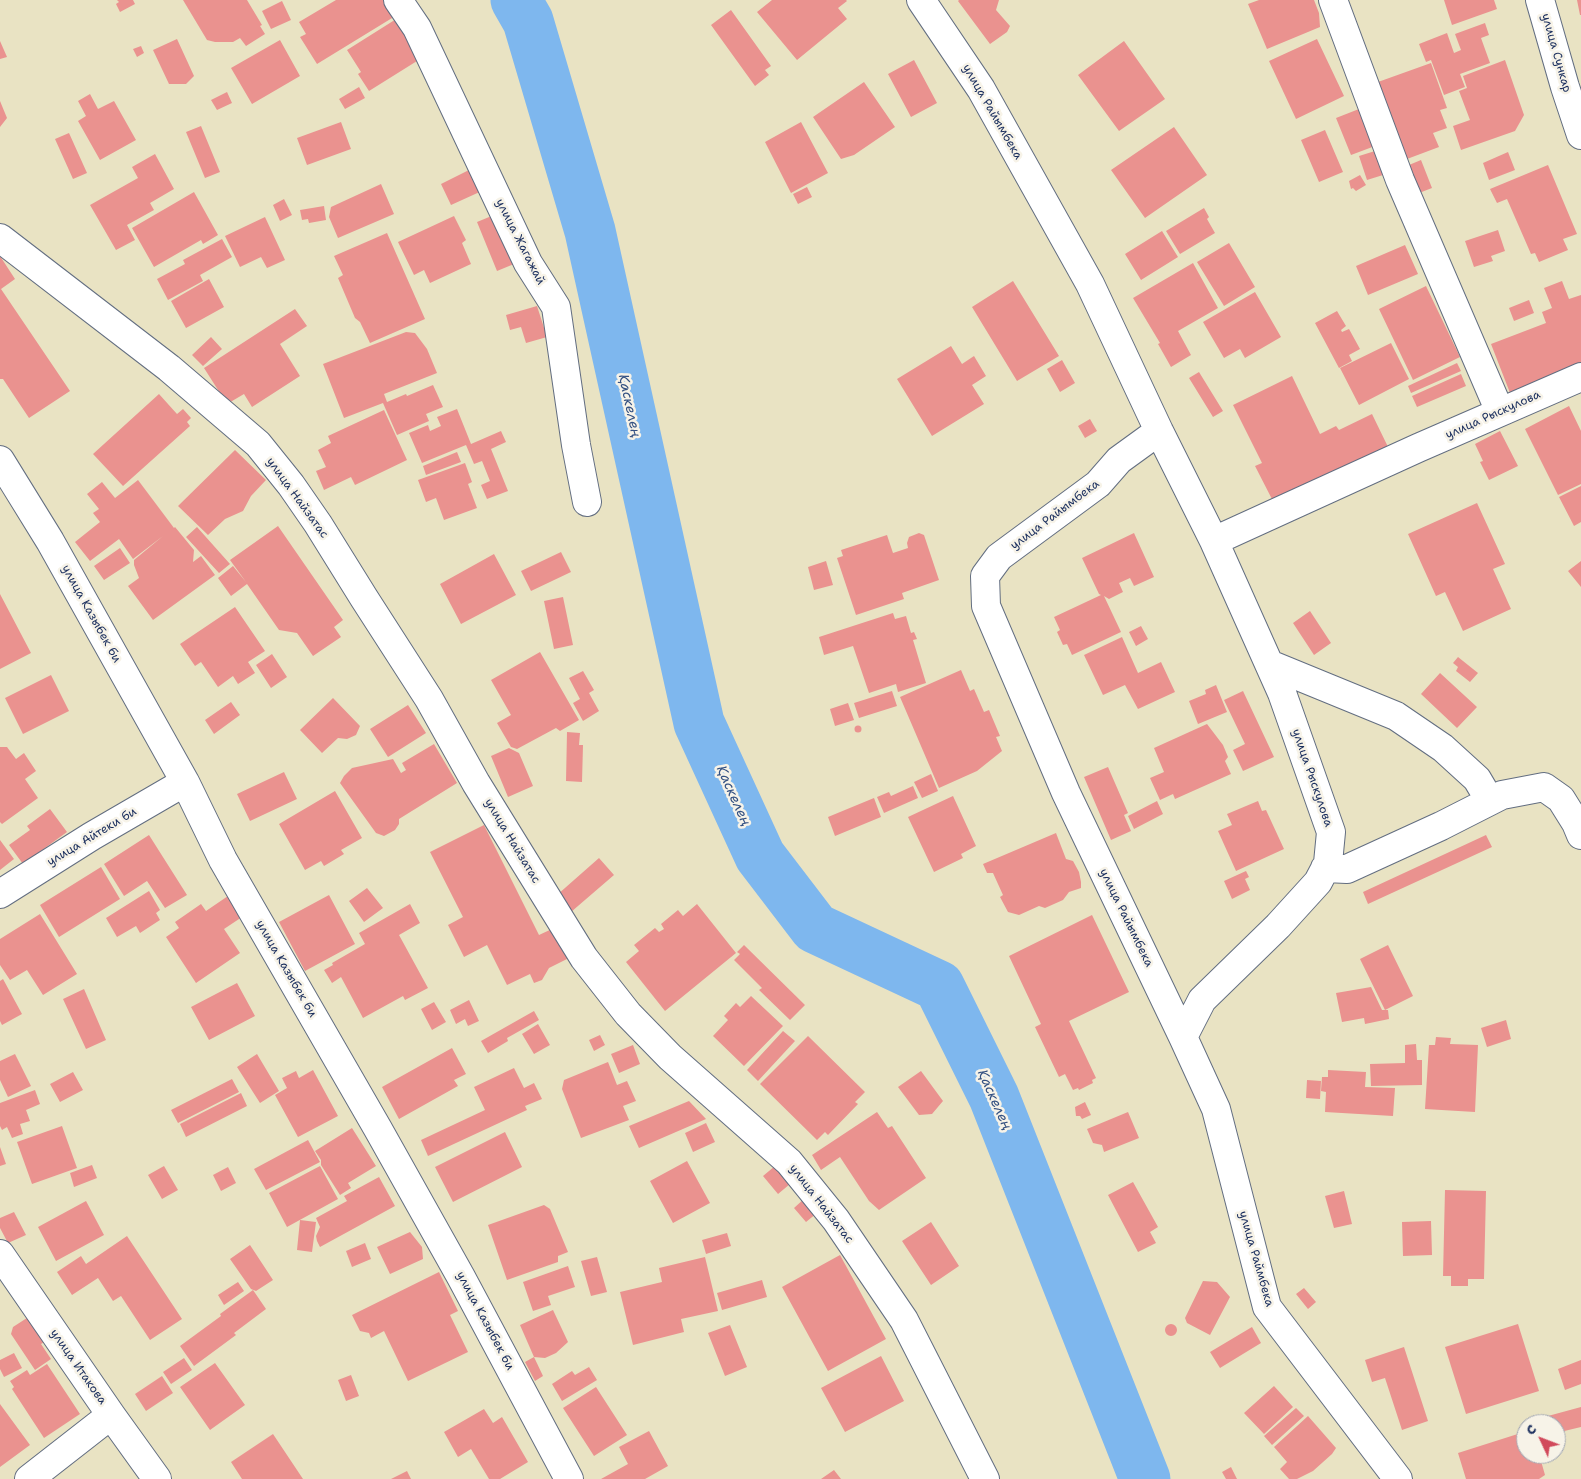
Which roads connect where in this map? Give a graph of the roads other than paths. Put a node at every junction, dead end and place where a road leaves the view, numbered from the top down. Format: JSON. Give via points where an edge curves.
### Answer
{"nodes":[{"id":1,"x":398,"y":0,"type":"edge"},
{"id":2,"x":921,"y":0,"type":"edge"},
{"id":3,"x":1333,"y":0,"type":"edge"},
{"id":4,"x":1540,"y":0,"type":"edge"},
{"id":5,"x":1581,"y":135,"type":"edge"},
{"id":6,"x":0,"y":238,"type":"edge"},
{"id":7,"x":1581,"y":377,"type":"edge"},
{"id":8,"x":1500,"y":412,"type":"junction"},
{"id":9,"x":1159,"y":431,"type":"junction"},
{"id":10,"x":0,"y":460,"type":"edge"},
{"id":11,"x":587,"y":502,"type":"dead end"},
{"id":12,"x":1214,"y":541,"type":"junction"},
{"id":13,"x":1269,"y":664,"type":"junction"},
{"id":14,"x":185,"y":782,"type":"junction"},
{"id":15,"x":1490,"y":801,"type":"junction"},
{"id":16,"x":1581,"y":835,"type":"edge"},
{"id":17,"x":1326,"y":868,"type":"junction"},
{"id":18,"x":0,"y":894,"type":"edge"},
{"id":19,"x":1183,"y":1037,"type":"junction"},
{"id":20,"x":0,"y":1254,"type":"edge"},
{"id":21,"x":111,"y":1415,"type":"junction"},
{"id":22,"x":29,"y":1479,"type":"edge"},
{"id":23,"x":157,"y":1479,"type":"edge"},
{"id":24,"x":568,"y":1479,"type":"edge"},
{"id":25,"x":985,"y":1479,"type":"edge"},
{"id":26,"x":1398,"y":1479,"type":"edge"}],
"edges":[{"from":1,"to":11,"type":"street","name":"улица Жагажай","via":[[418,28],[528,263],[556,307]]},
{"from":2,"to":9,"type":"street","name":"улица Райымбека","via":[[981,89],[1090,284]]},
{"from":3,"to":8,"type":"street","via":[[1400,180]]},
{"from":4,"to":5,"type":"street","name":"улица Сункар"},
{"from":6,"to":25,"type":"street","name":"улица Найзатас","via":[[169,368],[258,444],[291,485],[430,699],[476,782],[584,958],[628,1014],[670,1057],[789,1162],[836,1220],[904,1320]]},
{"from":7,"to":8,"type":"street","name":"улица Рыскулова"},
{"from":8,"to":12,"type":"street","name":"улица Рыскулова"},
{"from":9,"to":12,"type":"street","name":"улица Рыскулова"},
{"from":9,"to":19,"type":"street","name":"улица Райымбека","via":[[1119,460],[1098,484],[999,557],[985,576],[986,606],[1066,793]]},
{"from":10,"to":14,"type":"street","name":"улица Казыбек би","via":[[50,541]]},
{"from":12,"to":13,"type":"street","name":"улица Рыскулова"},
{"from":13,"to":15,"type":"street","via":[[1396,716],[1442,748],[1476,779]]},
{"from":13,"to":17,"type":"street","name":"улица Рыскулова","via":[[1331,832]]},
{"from":14,"to":18,"type":"street","name":"улица Айтеки би"},
{"from":14,"to":24,"type":"street","name":"улица Казыбек би","via":[[223,860],[461,1277]]},
{"from":15,"to":16,"type":"street","via":[[1502,795],[1544,787],[1561,799]]},
{"from":15,"to":17,"type":"street","via":[[1347,869]]},
{"from":17,"to":19,"type":"street","name":"улица Рыскулова","via":[[1318,882],[1278,926],[1202,1000]]},
{"from":19,"to":26,"type":"street","name":"улица Раймбека","via":[[1216,1109],[1268,1307]]},
{"from":20,"to":21,"type":"street","name":"улица Итакова"},
{"from":21,"to":22,"type":"street"},
{"from":21,"to":23,"type":"street","name":"улица Итакова"}]}
